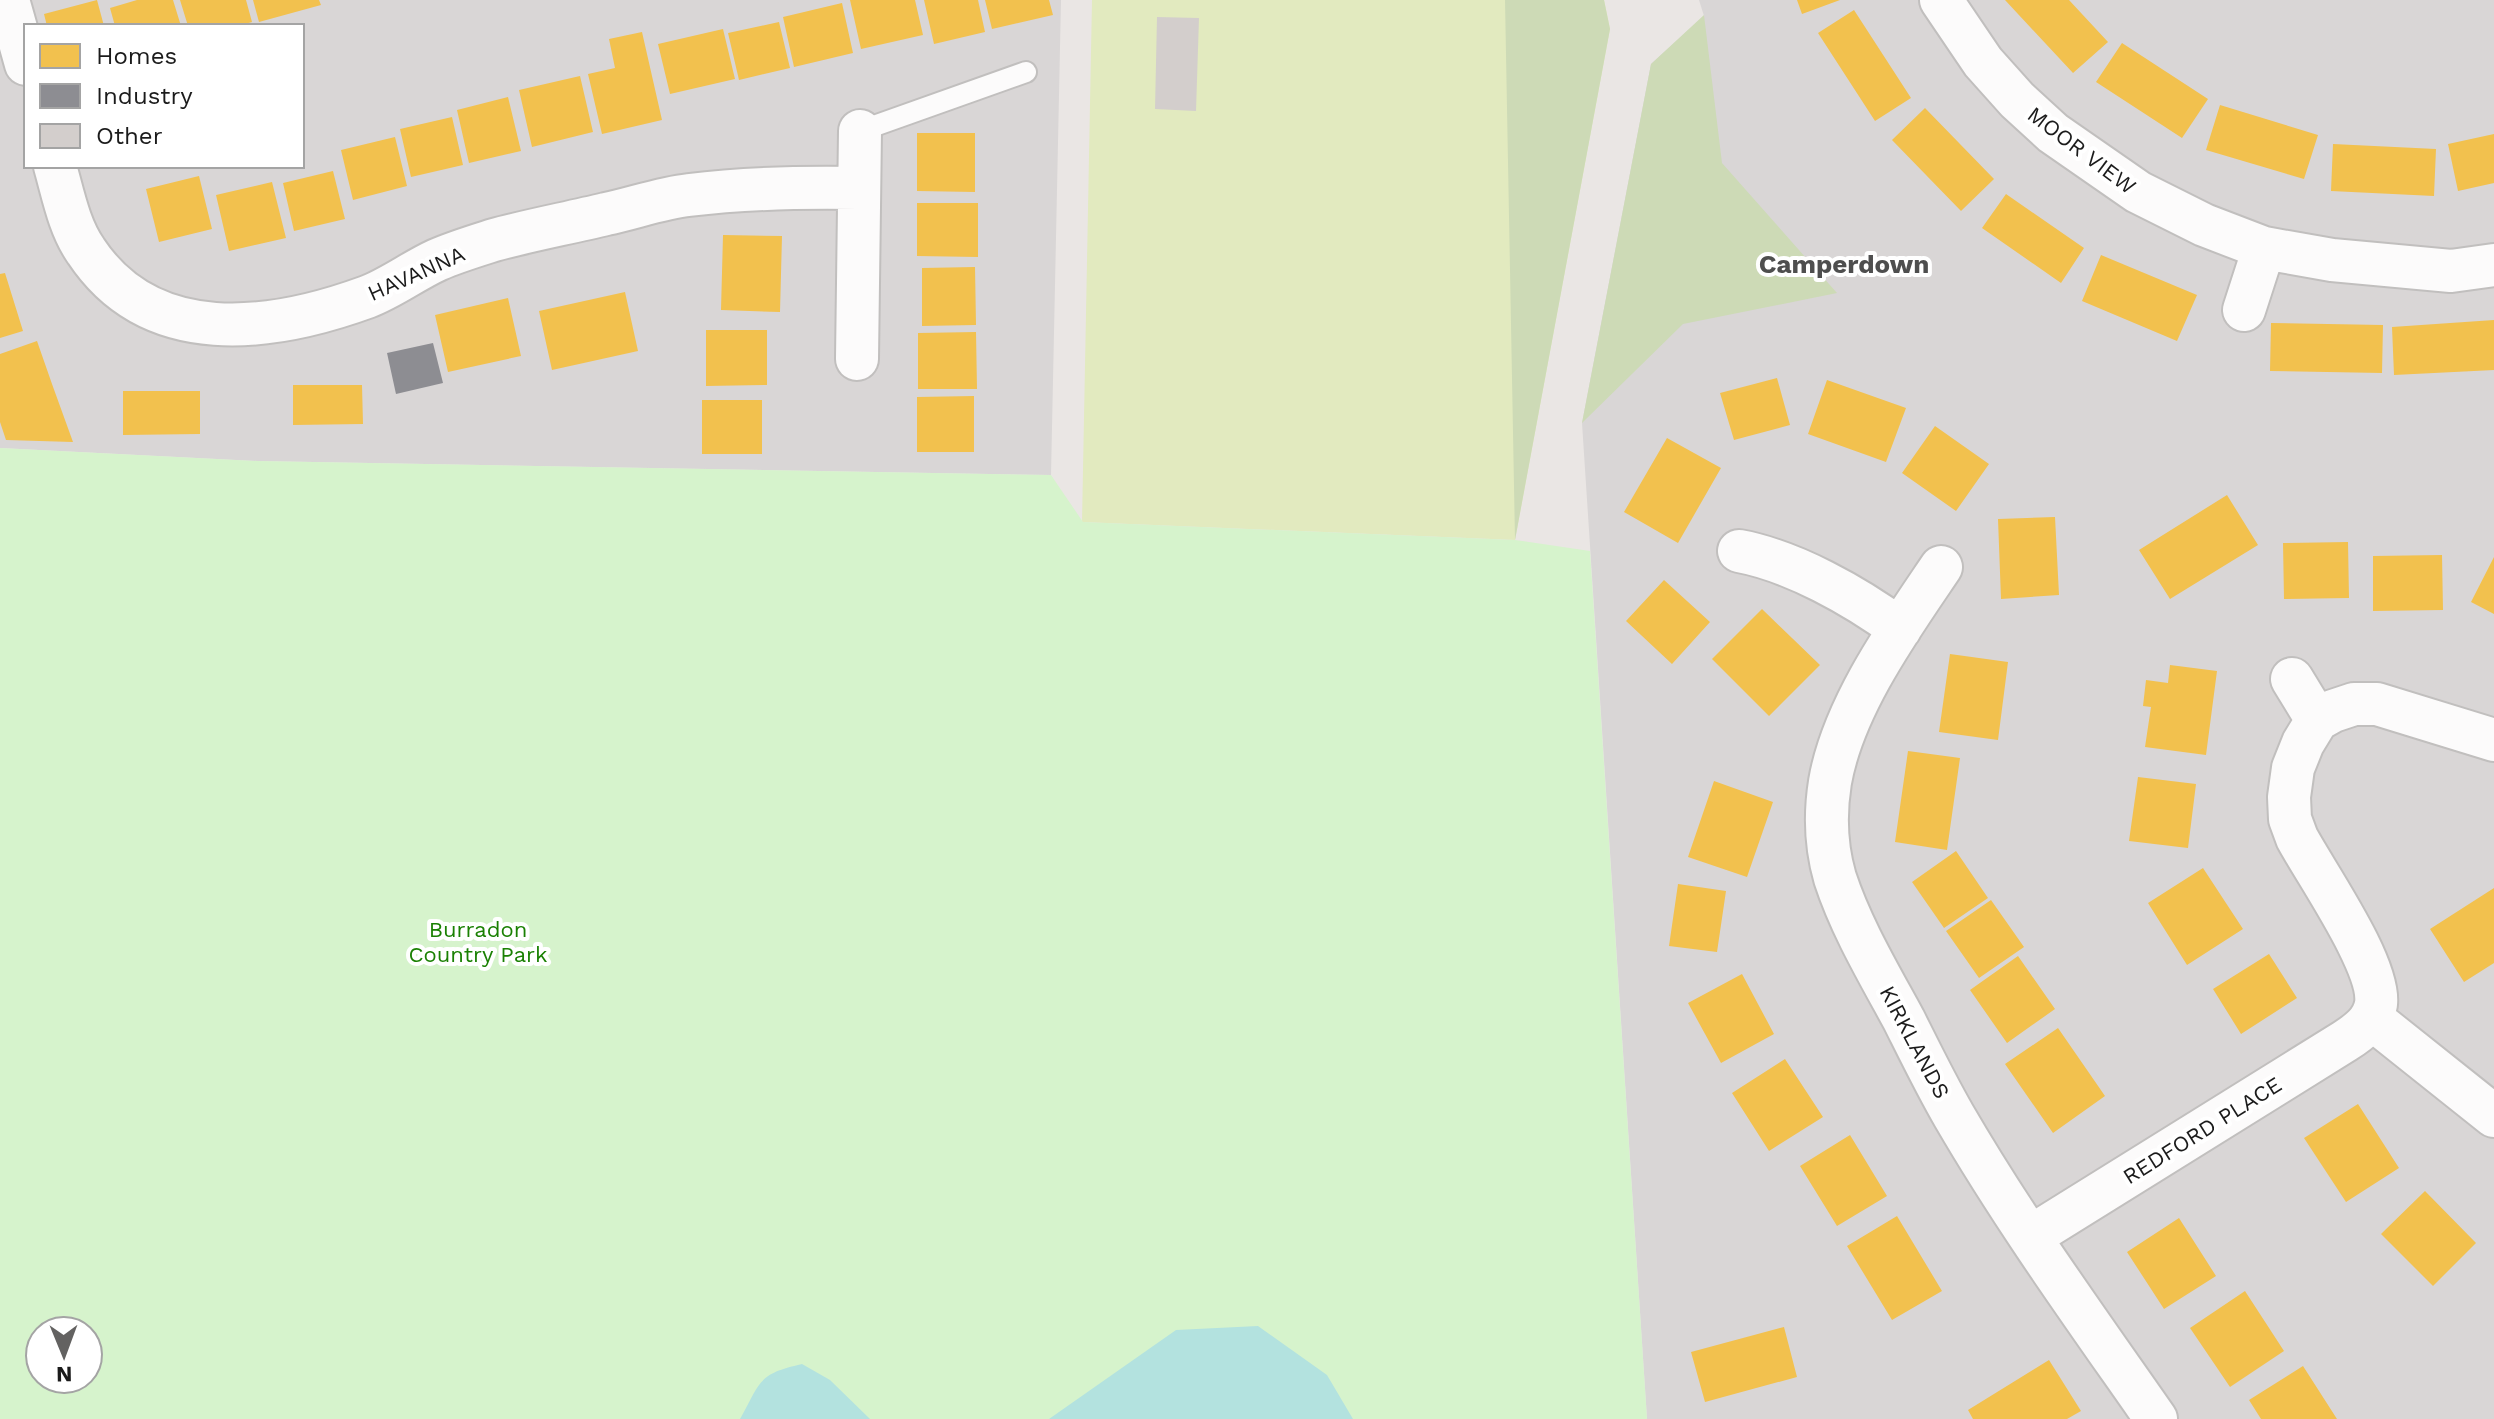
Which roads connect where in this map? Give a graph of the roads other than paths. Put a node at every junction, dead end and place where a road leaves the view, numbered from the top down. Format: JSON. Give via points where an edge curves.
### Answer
{"nodes":[{"id":1,"x":8,"y":0,"type":"edge"},
{"id":2,"x":1941,"y":0,"type":"edge"},
{"id":3,"x":24,"y":57,"type":"edge"},
{"id":4,"x":1026,"y":72,"type":"dead end"},
{"id":5,"x":860,"y":131,"type":"joint"},
{"id":6,"x":56,"y":168,"type":"edge"},
{"id":7,"x":859,"y":188,"type":"junction"},
{"id":8,"x":2264,"y":248,"type":"junction"},
{"id":9,"x":2494,"y":265,"type":"edge"},
{"id":10,"x":2244,"y":310,"type":"dead end"},
{"id":11,"x":857,"y":359,"type":"dead end"},
{"id":12,"x":1739,"y":551,"type":"dead end"},
{"id":13,"x":1941,"y":567,"type":"dead end"},
{"id":14,"x":1900,"y":629,"type":"junction"},
{"id":15,"x":2292,"y":679,"type":"dead end"},
{"id":16,"x":2317,"y":720,"type":"junction"},
{"id":17,"x":2494,"y":740,"type":"edge"},
{"id":18,"x":2371,"y":1018,"type":"junction"},
{"id":19,"x":2494,"y":1116,"type":"edge"},
{"id":20,"x":2030,"y":1237,"type":"junction"},
{"id":21,"x":2156,"y":1419,"type":"edge"}],
"edges":[{"from":1,"to":3,"type":"street"},
{"from":2,"to":8,"type":"street","name":"MOOR VIEW","via":[[1983,62],[2053,133],[2138,192]]},
{"from":4,"to":5,"type":"lane"},
{"from":5,"to":7,"type":"street"},
{"from":6,"to":7,"type":"street","name":"HAVANNA","via":[[69,216],[84,250],[101,271],[134,300],[172,317],[224,325],[270,324],[314,314],[370,296],[438,260],[493,240],[686,195]]},
{"from":7,"to":11,"type":"street"},
{"from":8,"to":9,"type":"street","name":"MOOR VIEW","via":[[2436,270]]},
{"from":8,"to":10,"type":"street"},
{"from":12,"to":14,"type":"street","via":[[1783,564]]},
{"from":13,"to":14,"type":"street","name":"KIRKLANDS"},
{"from":14,"to":20,"type":"street","name":"KIRKLANDS","via":[[1858,702],[1840,746],[1830,781],[1828,846],[1866,948],[1954,1116]]},
{"from":15,"to":16,"type":"street"},
{"from":16,"to":17,"type":"street","via":[[2354,704],[2377,704]]},
{"from":16,"to":18,"type":"street","via":[[2293,768],[2290,819],[2368,968],[2376,1004]]},
{"from":18,"to":19,"type":"street"},
{"from":18,"to":20,"type":"street","name":"REDFORD PLACE","via":[[2345,1041]]},
{"from":20,"to":21,"type":"street","name":"KIRKLANDS"}]}
